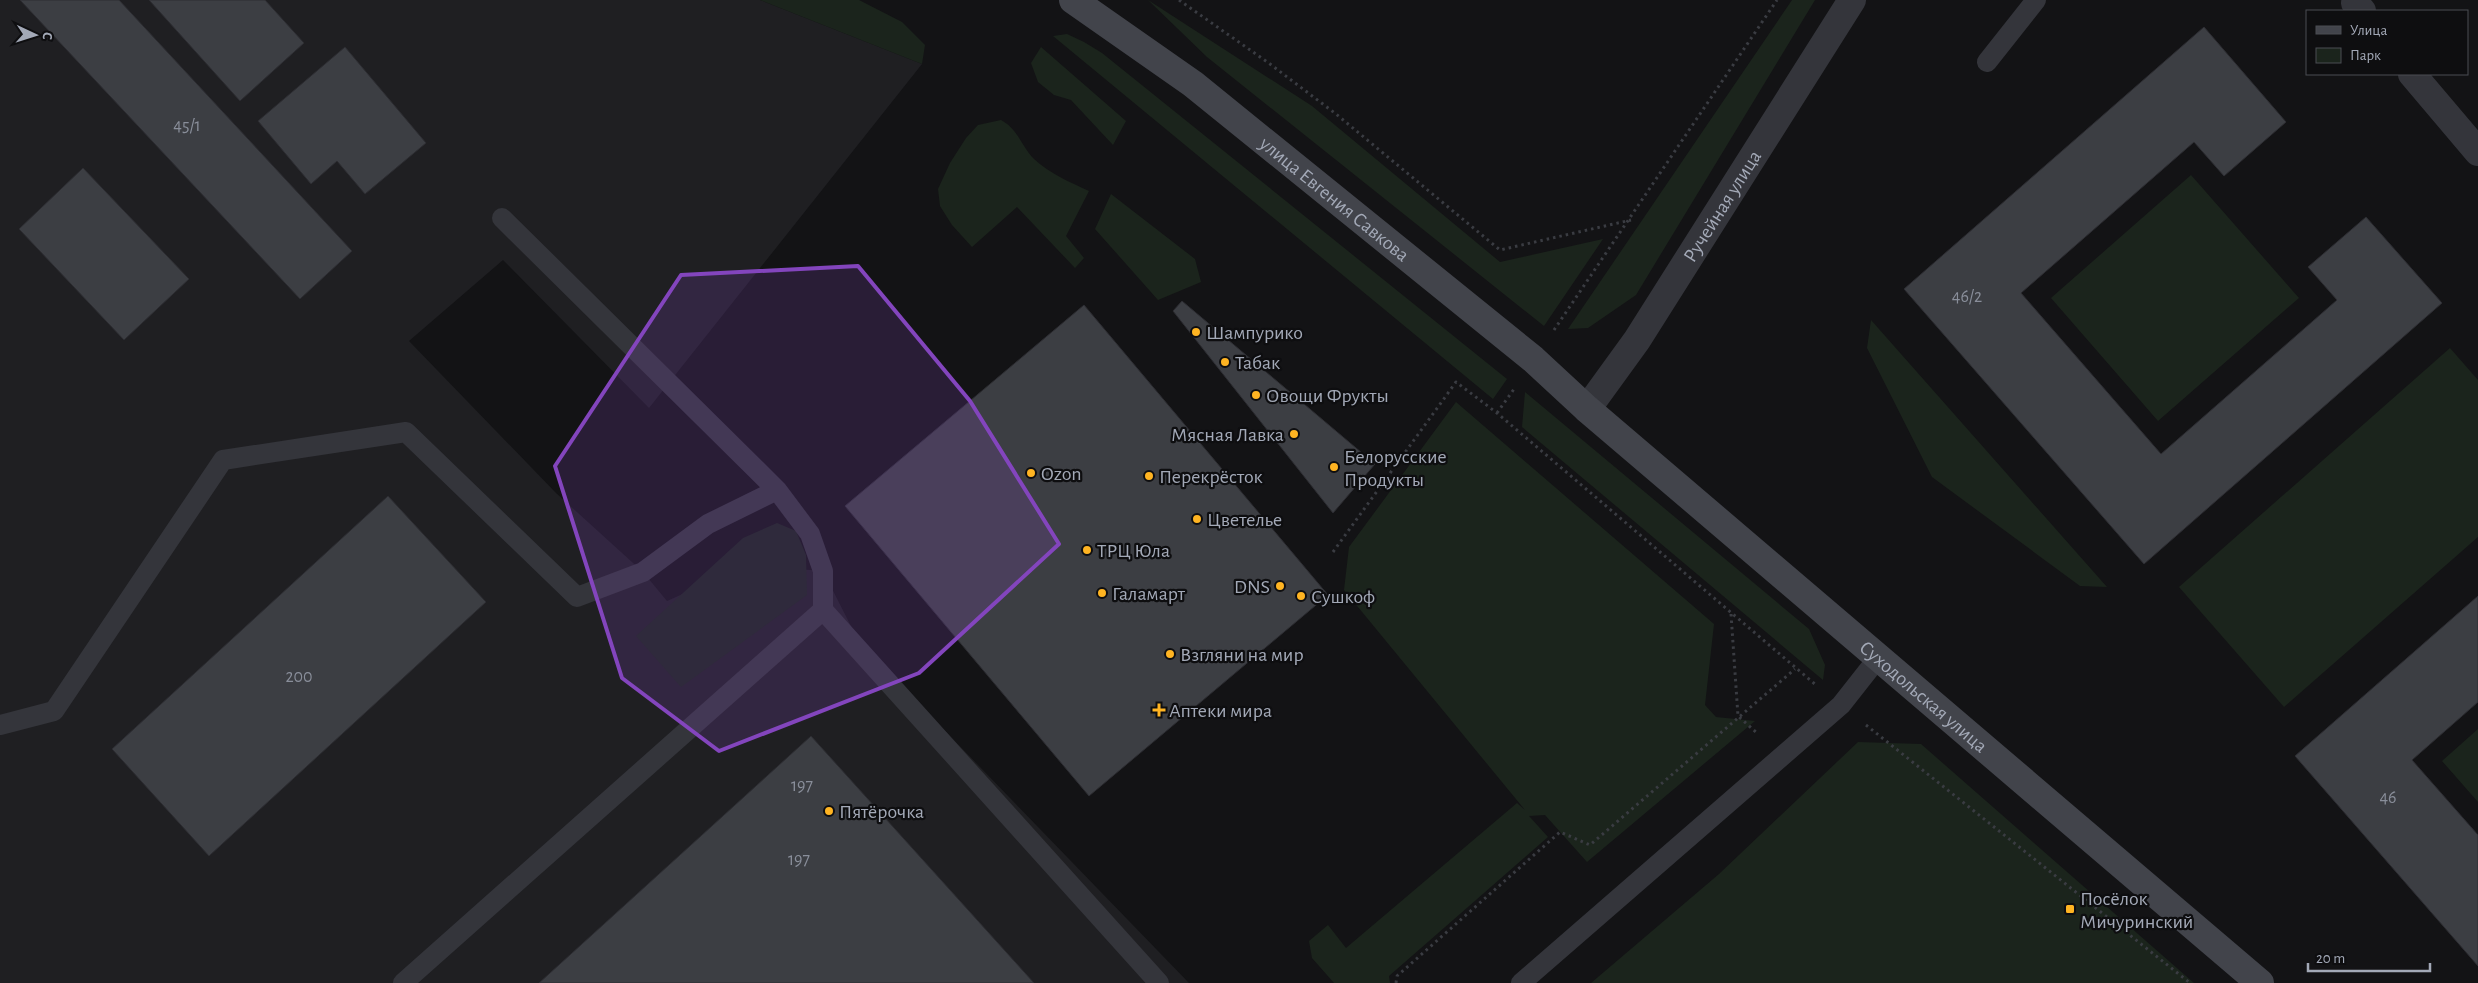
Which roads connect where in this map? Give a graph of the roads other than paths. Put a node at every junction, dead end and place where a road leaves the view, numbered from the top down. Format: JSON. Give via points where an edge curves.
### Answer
{"nodes":[{"id":1,"x":1073,"y":0,"type":"edge"},
{"id":2,"x":1852,"y":0,"type":"edge"},
{"id":3,"x":2036,"y":0,"type":"edge"},
{"id":4,"x":1987,"y":62,"type":"dead end"},
{"id":5,"x":2413,"y":75,"type":"edge"},
{"id":6,"x":2478,"y":152,"type":"edge"},
{"id":7,"x":502,"y":218,"type":"dead end"},
{"id":8,"x":1587,"y":409,"type":"junction"},
{"id":9,"x":777,"y":490,"type":"junction"},
{"id":10,"x":823,"y":610,"type":"junction"},
{"id":11,"x":1878,"y":658,"type":"junction"},
{"id":12,"x":0,"y":726,"type":"edge"},
{"id":13,"x":403,"y":983,"type":"edge"},
{"id":14,"x":1158,"y":983,"type":"edge"},
{"id":15,"x":1521,"y":983,"type":"edge"},
{"id":16,"x":2260,"y":983,"type":"edge"}],
"edges":[{"from":1,"to":8,"type":"main road","name":"улица Евгения Савкова","via":[[1193,84],[1533,359]]},
{"from":2,"to":8,"type":"street","name":"Ручейная улица","via":[[1637,340]]},
{"from":3,"to":4,"type":"lane"},
{"from":5,"to":6,"type":"street"},
{"from":7,"to":9,"type":"lane"},
{"from":8,"to":11,"type":"main road","name":"Суходольская улица"},
{"from":9,"to":10,"type":"lane","via":[[810,534],[823,571]]},
{"from":9,"to":12,"type":"lane","via":[[708,524],[643,572],[576,596],[406,432],[223,460],[54,711]]},
{"from":10,"to":13,"type":"lane"},
{"from":10,"to":14,"type":"lane"},
{"from":11,"to":15,"type":"lane","via":[[1841,705]]},
{"from":11,"to":16,"type":"main road","name":"Суходольская улица"}]}
